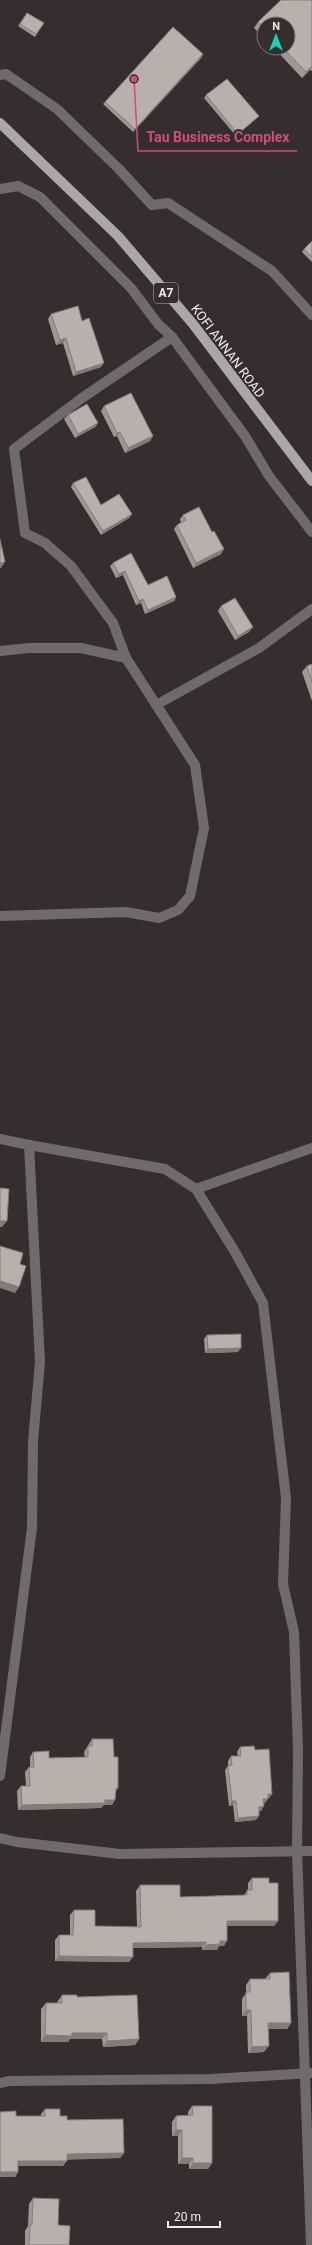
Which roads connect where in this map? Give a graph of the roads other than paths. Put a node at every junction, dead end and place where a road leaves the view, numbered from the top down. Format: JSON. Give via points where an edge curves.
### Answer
{"nodes":[{"id":1,"x":0,"y":75,"type":"edge"},
{"id":2,"x":0,"y":123,"type":"edge"},
{"id":3,"x":0,"y":189,"type":"edge"},
{"id":4,"x":312,"y":315,"type":"edge"},
{"id":5,"x":172,"y":337,"type":"junction"},
{"id":6,"x":312,"y":481,"type":"edge"},
{"id":7,"x":312,"y":532,"type":"edge"},
{"id":8,"x":312,"y":609,"type":"edge"},
{"id":9,"x":0,"y":650,"type":"edge"},
{"id":10,"x":126,"y":658,"type":"junction"},
{"id":11,"x":156,"y":705,"type":"junction"},
{"id":12,"x":0,"y":916,"type":"edge"},
{"id":13,"x":0,"y":1139,"type":"edge"},
{"id":14,"x":28,"y":1145,"type":"junction"},
{"id":15,"x":312,"y":1148,"type":"edge"},
{"id":16,"x":196,"y":1189,"type":"junction"},
{"id":17,"x":0,"y":1776,"type":"edge"},
{"id":18,"x":0,"y":1838,"type":"edge"},
{"id":19,"x":297,"y":1851,"type":"junction"},
{"id":20,"x":312,"y":1851,"type":"edge"},
{"id":21,"x":308,"y":2073,"type":"edge"},
{"id":22,"x":0,"y":2083,"type":"edge"},
{"id":23,"x":311,"y":2245,"type":"edge"}],
"edges":[{"from":1,"to":4,"type":"street","via":[[6,74],[57,109],[152,205],[168,203],[272,271]]},
{"from":2,"to":6,"type":"main road","name":"KOFI ANNAN ROAD","number":"A7","via":[[118,236],[193,324]]},
{"from":3,"to":5,"type":"street","via":[[18,186],[40,198],[131,288],[158,324]]},
{"from":5,"to":7,"type":"street","via":[[245,436],[269,476]]},
{"from":5,"to":10,"type":"street","via":[[94,389],[14,449],[25,533],[44,543],[71,566],[113,622]]},
{"from":8,"to":11,"type":"street","via":[[259,648]]},
{"from":9,"to":10,"type":"street","via":[[81,648]]},
{"from":10,"to":11,"type":"street"},
{"from":11,"to":12,"type":"street","via":[[195,765],[204,828],[190,896],[178,910],[159,918],[126,912]]},
{"from":13,"to":14,"type":"street"},
{"from":14,"to":16,"type":"street","via":[[165,1169]]},
{"from":14,"to":17,"type":"street","via":[[40,1362],[33,1441],[32,1528]]},
{"from":15,"to":16,"type":"street"},
{"from":16,"to":19,"type":"street","via":[[263,1303],[286,1498],[283,1584],[294,1632],[298,1750]]},
{"from":18,"to":19,"type":"street","via":[[120,1854]]},
{"from":19,"to":20,"type":"street"},
{"from":19,"to":21,"type":"street"},
{"from":21,"to":22,"type":"street","via":[[212,2079]]},
{"from":21,"to":23,"type":"street"}]}
